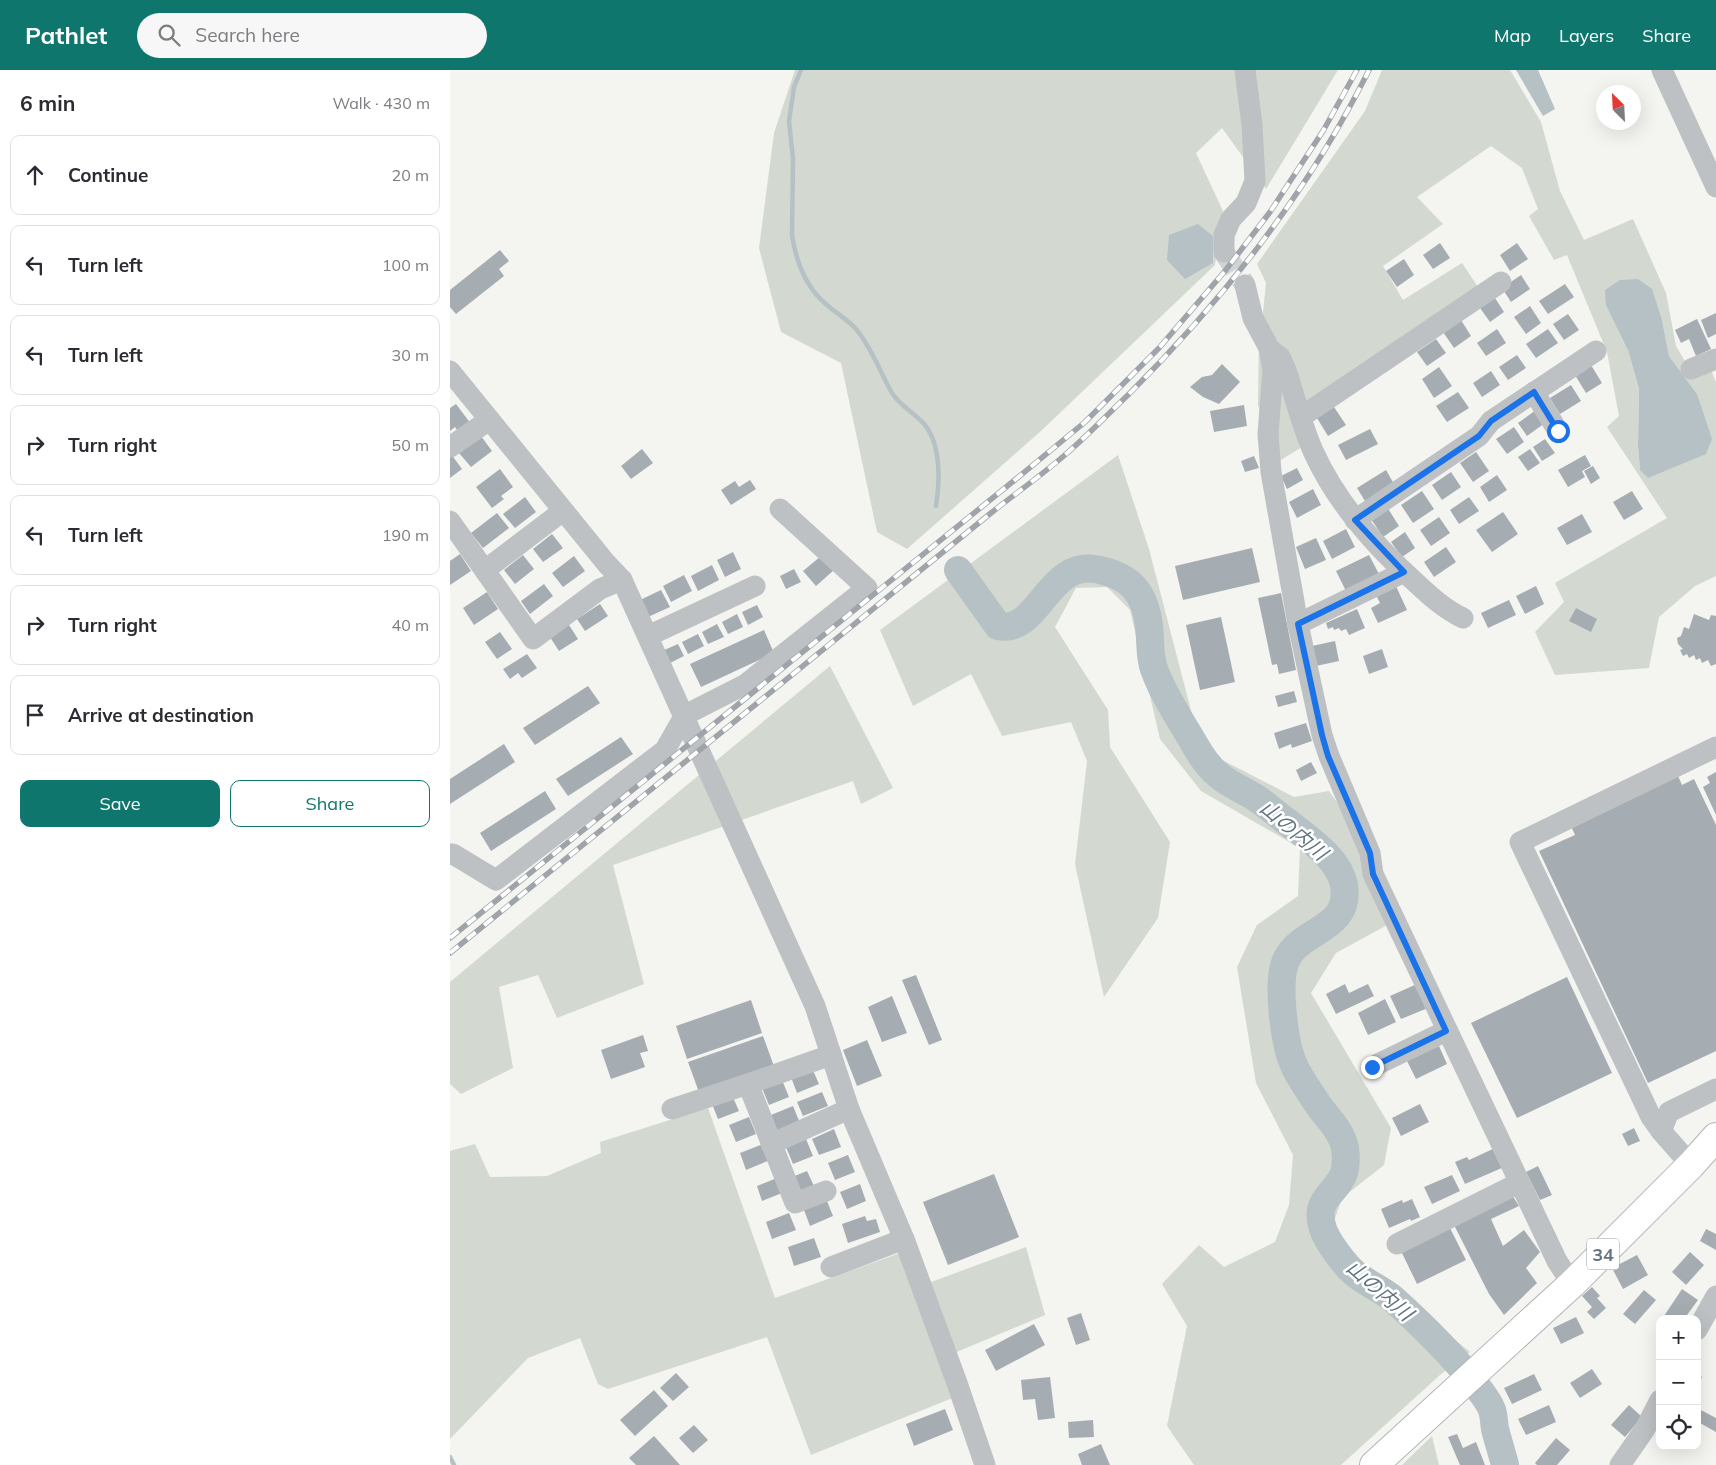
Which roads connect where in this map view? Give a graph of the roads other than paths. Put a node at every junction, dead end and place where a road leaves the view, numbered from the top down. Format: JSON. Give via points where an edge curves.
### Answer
{"nodes":[{"id":1,"x":1245,"y":70,"type":"edge"},
{"id":2,"x":1662,"y":70,"type":"edge"},
{"id":3,"x":1716,"y":188,"type":"edge"},
{"id":4,"x":1224,"y":252,"type":"tunnel mouth"},
{"id":5,"x":1501,"y":282,"type":"dead end"},
{"id":6,"x":1245,"y":285,"type":"tunnel mouth"},
{"id":7,"x":1269,"y":348,"type":"junction"},
{"id":8,"x":1596,"y":351,"type":"dead end"},
{"id":9,"x":1716,"y":360,"type":"edge"},
{"id":10,"x":1691,"y":369,"type":"dead end"},
{"id":11,"x":450,"y":371,"type":"edge"},
{"id":12,"x":1534,"y":392,"type":"junction"},
{"id":13,"x":1301,"y":417,"type":"junction"},
{"id":14,"x":489,"y":420,"type":"junction"},
{"id":15,"x":1558,"y":431,"type":"dead end"},
{"id":16,"x":450,"y":447,"type":"edge"},
{"id":17,"x":780,"y":509,"type":"dead end"},
{"id":18,"x":564,"y":511,"type":"junction"},
{"id":19,"x":450,"y":520,"type":"edge"},
{"id":20,"x":1355,"y":520,"type":"junction"},
{"id":21,"x":485,"y":570,"type":"junction"},
{"id":22,"x":1404,"y":572,"type":"junction"},
{"id":23,"x":622,"y":580,"type":"junction"},
{"id":24,"x":755,"y":586,"type":"dead end"},
{"id":25,"x":1463,"y":618,"type":"dead end"},
{"id":26,"x":1298,"y":624,"type":"junction"},
{"id":27,"x":648,"y":636,"type":"junction"},
{"id":28,"x":685,"y":715,"type":"junction"},
{"id":29,"x":1716,"y":747,"type":"edge"},
{"id":30,"x":450,"y":854,"type":"edge"},
{"id":31,"x":1446,"y":1031,"type":"junction"},
{"id":32,"x":831,"y":1055,"type":"junction"},
{"id":33,"x":1372,"y":1067,"type":"dead end"},
{"id":34,"x":748,"y":1084,"type":"junction"},
{"id":35,"x":1716,"y":1089,"type":"edge"},
{"id":36,"x":672,"y":1109,"type":"dead end"},
{"id":37,"x":849,"y":1109,"type":"junction"},
{"id":38,"x":1661,"y":1131,"type":"junction"},
{"id":39,"x":1716,"y":1137,"type":"edge"},
{"id":40,"x":771,"y":1144,"type":"junction"},
{"id":41,"x":1691,"y":1165,"type":"junction"},
{"id":42,"x":1519,"y":1183,"type":"junction"},
{"id":43,"x":826,"y":1191,"type":"dead end"},
{"id":44,"x":904,"y":1239,"type":"junction"},
{"id":45,"x":1397,"y":1244,"type":"dead end"},
{"id":46,"x":831,"y":1267,"type":"dead end"},
{"id":47,"x":1572,"y":1284,"type":"junction"},
{"id":48,"x":1716,"y":1296,"type":"edge"},
{"id":49,"x":1701,"y":1323,"type":"edge"},
{"id":50,"x":1658,"y":1405,"type":"edge"},
{"id":51,"x":985,"y":1465,"type":"edge"},
{"id":52,"x":1374,"y":1465,"type":"edge"},
{"id":53,"x":1620,"y":1465,"type":"edge"}],
"edges":[{"from":1,"to":4,"type":"street","via":[[1256,181],[1246,204],[1231,219],[1224,236]]},
{"from":2,"to":3,"type":"street"},
{"from":5,"to":13,"type":"street"},
{"from":6,"to":7,"type":"street","via":[[1253,318]]},
{"from":7,"to":13,"type":"street","via":[[1280,357]]},
{"from":7,"to":26,"type":"street","via":[[1273,370],[1268,434],[1271,472]]},
{"from":8,"to":12,"type":"street"},
{"from":9,"to":10,"type":"street"},
{"from":11,"to":14,"type":"street"},
{"from":12,"to":15,"type":"street"},
{"from":12,"to":20,"type":"street","via":[[1491,421],[1479,436]]},
{"from":13,"to":20,"type":"street","via":[[1329,484]]},
{"from":14,"to":16,"type":"street"},
{"from":14,"to":18,"type":"street"},
{"from":17,"to":28,"type":"street","via":[[866,588],[746,684]]},
{"from":18,"to":21,"type":"street"},
{"from":18,"to":23,"type":"street"},
{"from":19,"to":21,"type":"street"},
{"from":20,"to":22,"type":"street"},
{"from":21,"to":23,"type":"street","via":[[533,639],[600,590]]},
{"from":22,"to":25,"type":"street","via":[[1446,608]]},
{"from":22,"to":26,"type":"street"},
{"from":23,"to":27,"type":"street"},
{"from":24,"to":27,"type":"street"},
{"from":26,"to":31,"type":"street","via":[[1328,756],[1370,853],[1373,874]]},
{"from":27,"to":28,"type":"street"},
{"from":28,"to":30,"type":"street","via":[[665,750],[496,880]]},
{"from":28,"to":32,"type":"street","via":[[816,1006]]},
{"from":29,"to":38,"type":"street","via":[[1520,842]]},
{"from":31,"to":33,"type":"street"},
{"from":31,"to":42,"type":"street"},
{"from":32,"to":34,"type":"street"},
{"from":32,"to":37,"type":"street"},
{"from":34,"to":36,"type":"street"},
{"from":34,"to":40,"type":"street"},
{"from":35,"to":38,"type":"street","via":[[1668,1112]]},
{"from":37,"to":40,"type":"street"},
{"from":37,"to":44,"type":"street"},
{"from":38,"to":41,"type":"street"},
{"from":39,"to":41,"type":"highway","number":"34"},
{"from":40,"to":43,"type":"street","via":[[795,1203]]},
{"from":41,"to":47,"type":"highway","number":"34"},
{"from":42,"to":45,"type":"street"},
{"from":42,"to":47,"type":"street","via":[[1557,1261]]},
{"from":44,"to":46,"type":"street"},
{"from":44,"to":51,"type":"street"},
{"from":47,"to":52,"type":"highway","number":"34"},
{"from":48,"to":49,"type":"street"},
{"from":50,"to":53,"type":"street","via":[[1646,1429]]}]}
